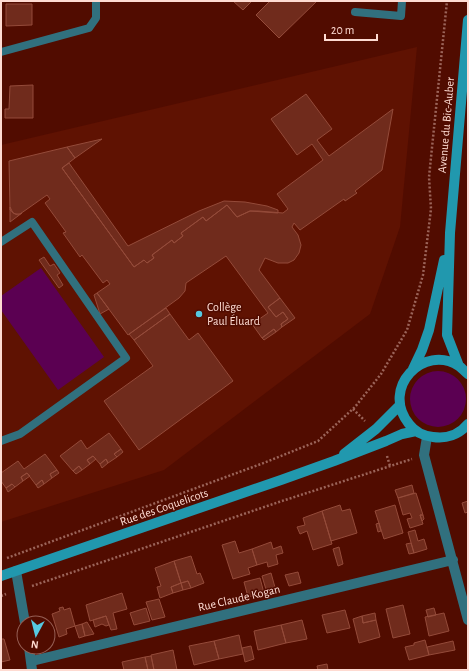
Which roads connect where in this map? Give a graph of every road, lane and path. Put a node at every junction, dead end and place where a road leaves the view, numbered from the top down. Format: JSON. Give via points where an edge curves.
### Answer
{"nodes":[{"id":1,"x":96,"y":1,"type":"edge"},
{"id":2,"x":402,"y":1,"type":"edge"},
{"id":3,"x":447,"y":1,"type":"edge"},
{"id":4,"x":355,"y":12,"type":"dead end"},
{"id":5,"x":468,"y":20,"type":"edge"},
{"id":6,"x":1,"y":52,"type":"edge"},
{"id":7,"x":450,"y":233,"type":"junction"},
{"id":8,"x":1,"y":242,"type":"edge"},
{"id":9,"x":459,"y":366,"type":"junction"},
{"id":10,"x":413,"y":369,"type":"junction"},
{"id":11,"x":468,"y":374,"type":"edge"},
{"id":12,"x":399,"y":406,"type":"junction"},
{"id":13,"x":352,"y":409,"type":"junction"},
{"id":14,"x":368,"y":424,"type":"dead end"},
{"id":15,"x":468,"y":424,"type":"edge"},
{"id":16,"x":416,"y":432,"type":"junction"},
{"id":17,"x":427,"y":437,"type":"junction"},
{"id":18,"x":1,"y":441,"type":"edge"},
{"id":19,"x":385,"y":450,"type":"dead end"},
{"id":20,"x":424,"y":455,"type":"junction"},
{"id":21,"x":334,"y":461,"type":"junction"},
{"id":22,"x":390,"y":466,"type":"junction"},
{"id":23,"x":1,"y":560,"type":"edge"},
{"id":24,"x":453,"y":560,"type":"junction"},
{"id":25,"x":16,"y":571,"type":"junction"},
{"id":26,"x":1,"y":576,"type":"edge"},
{"id":27,"x":29,"y":587,"type":"dead end"},
{"id":28,"x":24,"y":615,"type":"edge"},
{"id":29,"x":468,"y":620,"type":"edge"},
{"id":30,"x":30,"y":655,"type":"edge"},
{"id":31,"x":32,"y":665,"type":"edge"}],
"edges":[{"from":1,"to":6,"type":"lane","via":[[96,18],[89,28]]},
{"from":2,"to":4,"type":"lane","via":[[401,16]]},
{"from":3,"to":13,"type":"path","via":[[429,176],[431,209],[423,275],[407,330],[381,374]]},
{"from":5,"to":7,"type":"main road","name":"Avenue du Bic-Auber"},
{"from":7,"to":9,"type":"main road","name":"Avenue du Bic-Auber","via":[[447,335]]},
{"from":7,"to":10,"type":"main road","name":"Avenue du Bic-Auber","via":[[430,330]]},
{"from":8,"to":18,"type":"lane","via":[[32,222],[126,358],[20,434]]},
{"from":9,"to":10,"type":"main road","via":[[448,361],[436,360]]},
{"from":9,"to":11,"type":"main road"},
{"from":10,"to":12,"type":"main road","name":"Avenue du Bic-Auber","via":[[404,379]]},
{"from":12,"to":16,"type":"main road","via":[[404,418]]},
{"from":12,"to":21,"type":"main road","name":"Rue des Coquelicots","via":[[376,429]]},
{"from":13,"to":14,"type":"path"},
{"from":13,"to":23,"type":"path","via":[[318,441]]},
{"from":15,"to":17,"type":"main road","via":[[453,435]]},
{"from":16,"to":17,"type":"main road"},
{"from":16,"to":21,"type":"main road","name":"Rue des Coquelicots","via":[[402,434]]},
{"from":17,"to":20,"type":"street"},
{"from":19,"to":22,"type":"path"},
{"from":20,"to":22,"type":"path"},
{"from":20,"to":24,"type":"street"},
{"from":21,"to":25,"type":"main road","name":"Rue des Coquelicots"},
{"from":22,"to":27,"type":"path"},
{"from":24,"to":29,"type":"street"},
{"from":24,"to":31,"type":"street","name":"Rue Claude Kogan"},
{"from":25,"to":26,"type":"main road","name":"Rue des Coquelicots"},
{"from":25,"to":28,"type":"street"},
{"from":30,"to":31,"type":"street"}]}
